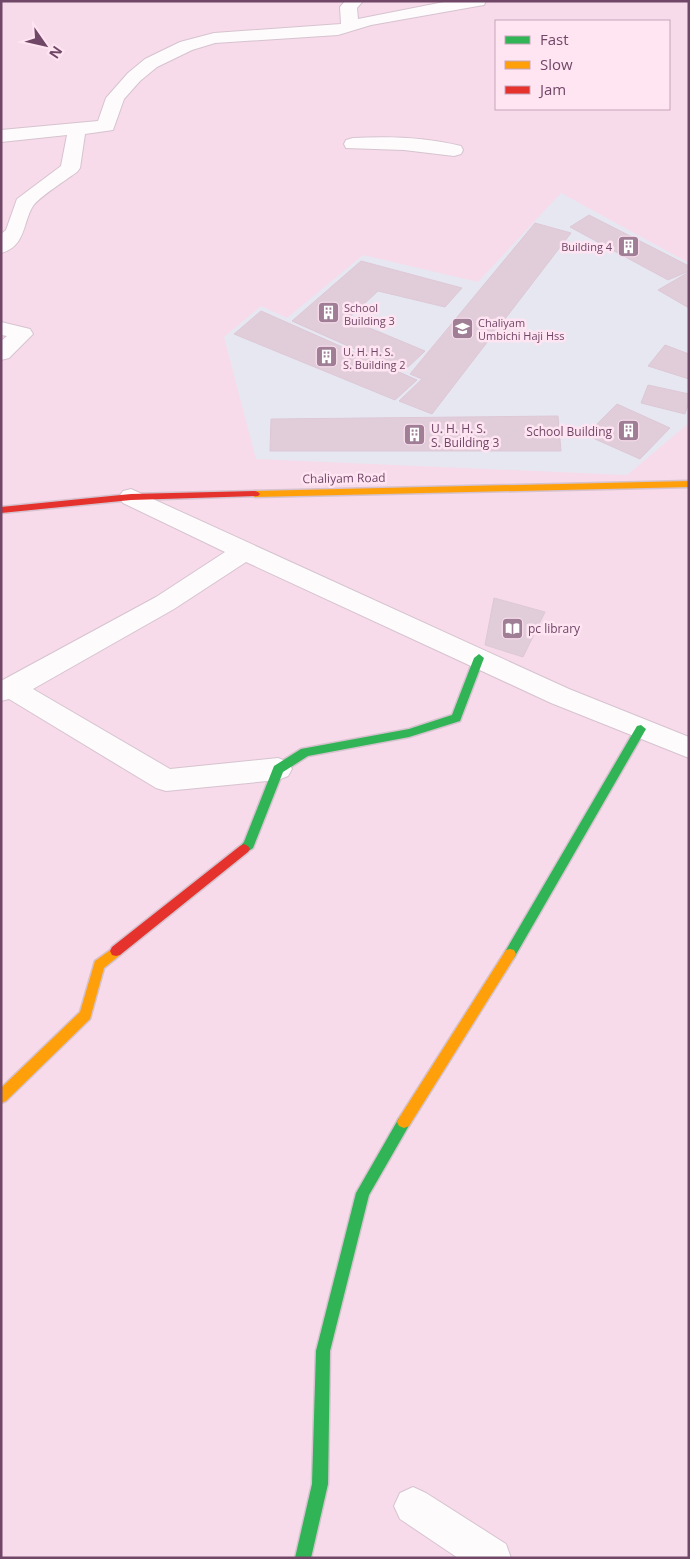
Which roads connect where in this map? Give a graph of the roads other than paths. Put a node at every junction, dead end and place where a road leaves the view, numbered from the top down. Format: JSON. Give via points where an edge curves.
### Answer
{"nodes":[{"id":1,"x":356,"y":1,"type":"edge"},
{"id":2,"x":478,"y":1,"type":"edge"},
{"id":3,"x":350,"y":27,"type":"junction"},
{"id":4,"x":77,"y":129,"type":"junction"},
{"id":5,"x":1,"y":136,"type":"edge"},
{"id":6,"x":353,"y":144,"type":"dead end"},
{"id":7,"x":454,"y":150,"type":"dead end"},
{"id":8,"x":1,"y":247,"type":"edge"},
{"id":9,"x":1,"y":328,"type":"edge"},
{"id":10,"x":1,"y":353,"type":"edge"},
{"id":11,"x":689,"y":484,"type":"edge"},
{"id":12,"x":131,"y":496,"type":"junction"},
{"id":13,"x":1,"y":510,"type":"edge"},
{"id":14,"x":244,"y":551,"type":"junction"},
{"id":15,"x":479,"y":658,"type":"junction"},
{"id":16,"x":7,"y":690,"type":"edge"},
{"id":17,"x":641,"y":729,"type":"junction"},
{"id":18,"x":689,"y":748,"type":"edge"},
{"id":19,"x":278,"y":769,"type":"junction"},
{"id":20,"x":1,"y":1097,"type":"edge"},
{"id":21,"x":412,"y":1506,"type":"dead end"},
{"id":22,"x":302,"y":1558,"type":"edge"},
{"id":23,"x":492,"y":1558,"type":"edge"}],
"edges":[{"from":1,"to":3,"type":"street","via":[[348,8]]},
{"from":2,"to":3,"type":"street"},
{"from":3,"to":4,"type":"street","via":[[214,38],[186,46],[151,63],[134,77],[115,98],[106,126]]},
{"from":4,"to":5,"type":"street"},
{"from":4,"to":8,"type":"street","via":[[70,168],[24,203],[15,230]]},
{"from":6,"to":7,"type":"street","via":[[410,144]]},
{"from":9,"to":10,"type":"street","via":[[22,334]]},
{"from":11,"to":12,"type":"street","name":"Chaliyam Road"},
{"from":12,"to":13,"type":"street","name":"Chaliyam Road"},
{"from":12,"to":14,"type":"street"},
{"from":14,"to":15,"type":"street"},
{"from":14,"to":16,"type":"street","via":[[165,603]]},
{"from":15,"to":17,"type":"street"},
{"from":15,"to":19,"type":"street","via":[[456,718],[409,733],[305,752]]},
{"from":16,"to":19,"type":"street","via":[[166,780]]},
{"from":17,"to":18,"type":"street"},
{"from":17,"to":22,"type":"street","via":[[508,957],[420,1094],[363,1193],[323,1351],[320,1484]]},
{"from":19,"to":20,"type":"street","via":[[249,845],[99,965],[86,1015]]},
{"from":21,"to":23,"type":"street"}]}
